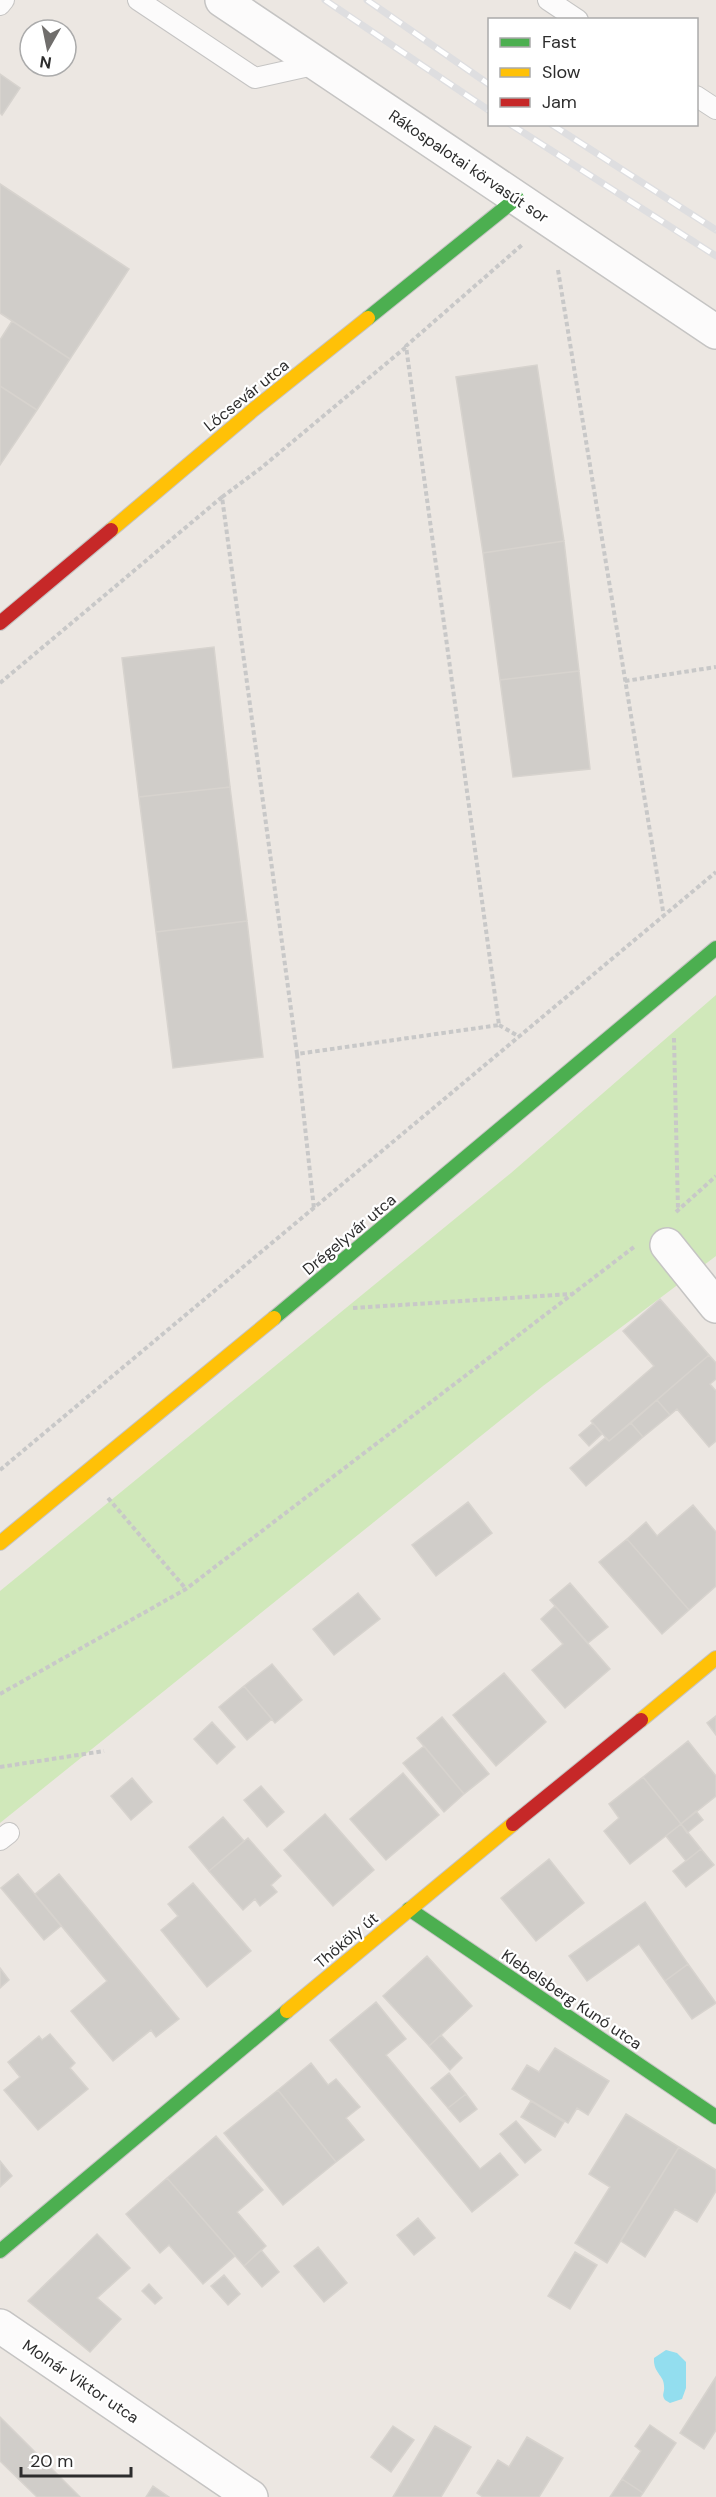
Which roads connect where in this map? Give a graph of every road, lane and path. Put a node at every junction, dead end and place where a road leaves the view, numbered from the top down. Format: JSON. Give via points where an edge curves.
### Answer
{"nodes":[{"id":1,"x":4,"y":0,"type":"edge"},
{"id":2,"x":138,"y":0,"type":"edge"},
{"id":3,"x":222,"y":0,"type":"edge"},
{"id":4,"x":548,"y":0,"type":"edge"},
{"id":5,"x":0,"y":6,"type":"edge"},
{"id":6,"x":575,"y":18,"type":"edge"},
{"id":7,"x":318,"y":64,"type":"junction"},
{"id":8,"x":698,"y":97,"type":"edge"},
{"id":9,"x":716,"y":109,"type":"edge"},
{"id":10,"x":518,"y":198,"type":"junction"},
{"id":11,"x":550,"y":220,"type":"junction"},
{"id":12,"x":716,"y":332,"type":"edge"},
{"id":13,"x":406,"y":346,"type":"junction"},
{"id":14,"x":222,"y":497,"type":"junction"},
{"id":15,"x":0,"y":623,"type":"edge"},
{"id":16,"x":716,"y":667,"type":"edge"},
{"id":17,"x":625,"y":681,"type":"junction"},
{"id":18,"x":0,"y":683,"type":"edge"},
{"id":19,"x":716,"y":872,"type":"edge"},
{"id":20,"x":664,"y":917,"type":"junction"},
{"id":21,"x":716,"y":948,"type":"edge"},
{"id":22,"x":499,"y":1025,"type":"junction"},
{"id":23,"x":520,"y":1037,"type":"junction"},
{"id":24,"x":674,"y":1038,"type":"dead end"},
{"id":25,"x":297,"y":1054,"type":"junction"},
{"id":26,"x":716,"y":1176,"type":"edge"},
{"id":27,"x":314,"y":1209,"type":"junction"},
{"id":28,"x":678,"y":1211,"type":"junction"},
{"id":29,"x":659,"y":1235,"type":"junction"},
{"id":30,"x":572,"y":1294,"type":"junction"},
{"id":31,"x":716,"y":1306,"type":"edge"},
{"id":32,"x":353,"y":1308,"type":"dead end"},
{"id":33,"x":0,"y":1470,"type":"edge"},
{"id":34,"x":105,"y":1494,"type":"dead end"},
{"id":35,"x":0,"y":1543,"type":"edge"},
{"id":36,"x":186,"y":1588,"type":"junction"},
{"id":37,"x":716,"y":1658,"type":"edge"},
{"id":38,"x":0,"y":1694,"type":"edge"},
{"id":39,"x":104,"y":1751,"type":"dead end"},
{"id":40,"x":0,"y":1767,"type":"edge"},
{"id":41,"x":409,"y":1909,"type":"junction"},
{"id":42,"x":716,"y":2117,"type":"edge"},
{"id":43,"x":0,"y":2251,"type":"edge"},
{"id":44,"x":0,"y":2326,"type":"edge"},
{"id":45,"x":251,"y":2497,"type":"edge"}],
"edges":[{"from":1,"to":5,"type":"lane"},
{"from":2,"to":7,"type":"lane","via":[[255,78]]},
{"from":3,"to":7,"type":"street","name":"Rákospalotai körvasút sor"},
{"from":4,"to":6,"type":"lane"},
{"from":7,"to":10,"type":"street","name":"Rákospalotai körvasút sor"},
{"from":8,"to":9,"type":"lane"},
{"from":10,"to":11,"type":"street","name":"Rákospalotai körvasút sor"},
{"from":10,"to":15,"type":"street","name":"Lőcsevár utca","via":[[253,410]]},
{"from":11,"to":12,"type":"street","name":"Rákospalotai körvasút sor"},
{"from":11,"to":13,"type":"path"},
{"from":11,"to":17,"type":"path"},
{"from":13,"to":14,"type":"path"},
{"from":13,"to":22,"type":"path"},
{"from":14,"to":18,"type":"path"},
{"from":14,"to":25,"type":"path"},
{"from":16,"to":17,"type":"path"},
{"from":17,"to":20,"type":"path"},
{"from":19,"to":20,"type":"path"},
{"from":20,"to":23,"type":"path"},
{"from":21,"to":35,"type":"street","name":"Drégelyvár utca"},
{"from":22,"to":23,"type":"path"},
{"from":22,"to":25,"type":"path"},
{"from":23,"to":27,"type":"path"},
{"from":24,"to":28,"type":"path"},
{"from":25,"to":27,"type":"path"},
{"from":26,"to":28,"type":"path"},
{"from":27,"to":33,"type":"path"},
{"from":28,"to":29,"type":"path"},
{"from":29,"to":30,"type":"path"},
{"from":29,"to":31,"type":"street"},
{"from":30,"to":32,"type":"path"},
{"from":30,"to":36,"type":"path"},
{"from":34,"to":36,"type":"path"},
{"from":36,"to":38,"type":"path"},
{"from":37,"to":41,"type":"street","name":"Thököly út"},
{"from":39,"to":40,"type":"path"},
{"from":41,"to":42,"type":"street","name":"Klebelsberg Kunó utca"},
{"from":41,"to":43,"type":"street","name":"Thököly út"},
{"from":44,"to":45,"type":"street","name":"Molnár Viktor utca"}]}
